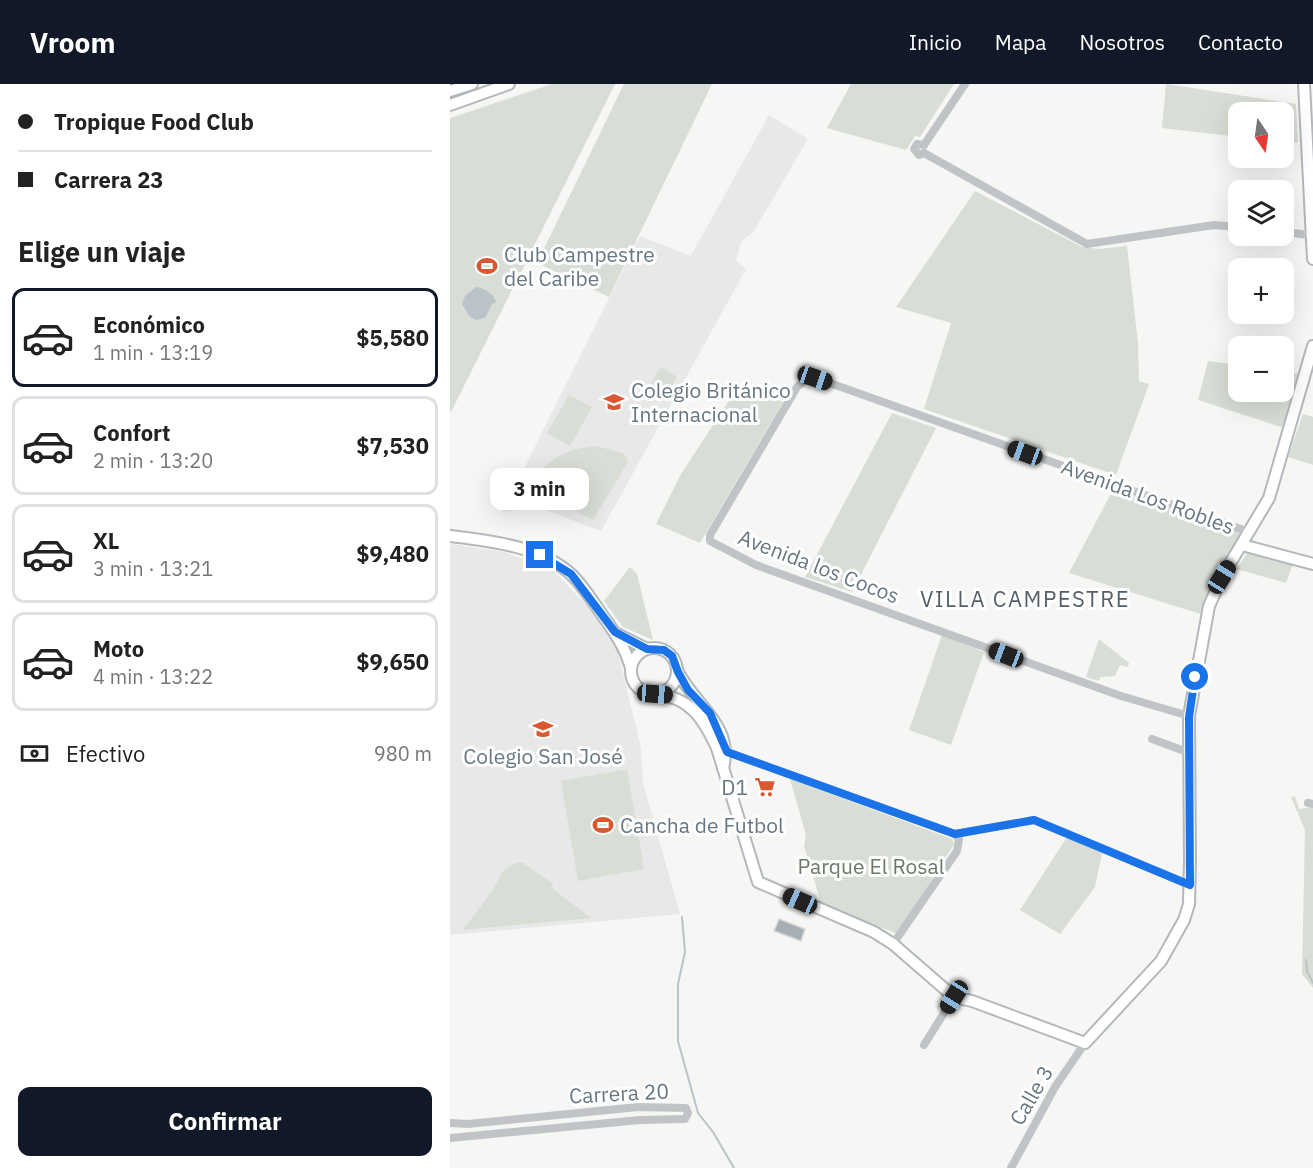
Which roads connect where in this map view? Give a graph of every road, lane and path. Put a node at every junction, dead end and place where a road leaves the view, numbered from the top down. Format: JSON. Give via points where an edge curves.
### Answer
{"nodes":[{"id":1,"x":472,"y":84,"type":"edge"},
{"id":2,"x":509,"y":84,"type":"edge"},
{"id":3,"x":965,"y":84,"type":"edge"},
{"id":4,"x":1304,"y":84,"type":"edge"},
{"id":5,"x":450,"y":91,"type":"edge"},
{"id":6,"x":450,"y":105,"type":"edge"},
{"id":7,"x":1310,"y":164,"type":"edge"},
{"id":8,"x":1228,"y":226,"type":"edge"},
{"id":9,"x":1294,"y":233,"type":"edge"},
{"id":10,"x":1310,"y":235,"type":"junction"},
{"id":11,"x":1313,"y":259,"type":"edge"},
{"id":12,"x":1313,"y":346,"type":"edge"},
{"id":13,"x":1249,"y":532,"type":"junction"},
{"id":14,"x":450,"y":536,"type":"edge"},
{"id":15,"x":710,"y":541,"type":"joint"},
{"id":16,"x":1242,"y":545,"type":"junction"},
{"id":17,"x":1313,"y":564,"type":"edge"},
{"id":18,"x":615,"y":632,"type":"junction"},
{"id":19,"x":647,"y":649,"type":"junction"},
{"id":20,"x":631,"y":668,"type":"junction"},
{"id":21,"x":678,"y":672,"type":"junction"},
{"id":22,"x":655,"y":694,"type":"junction"},
{"id":23,"x":1189,"y":717,"type":"junction"},
{"id":24,"x":1152,"y":740,"type":"dead end"},
{"id":25,"x":722,"y":750,"type":"junction"},
{"id":26,"x":1190,"y":753,"type":"junction"},
{"id":27,"x":955,"y":834,"type":"junction"},
{"id":28,"x":1190,"y":885,"type":"junction"},
{"id":29,"x":893,"y":944,"type":"junction"},
{"id":30,"x":954,"y":997,"type":"junction"},
{"id":31,"x":1085,"y":1043,"type":"junction"},
{"id":32,"x":924,"y":1045,"type":"dead end"},
{"id":33,"x":450,"y":1123,"type":"edge"},
{"id":34,"x":450,"y":1138,"type":"edge"},
{"id":35,"x":1011,"y":1168,"type":"edge"}],
"edges":[{"from":1,"to":5,"type":"street"},
{"from":2,"to":6,"type":"street"},
{"from":3,"to":8,"type":"street","via":[[922,151],[1087,244]]},
{"from":4,"to":7,"type":"street"},
{"from":7,"to":10,"type":"street"},
{"from":9,"to":10,"type":"street"},
{"from":10,"to":11,"type":"street"},
{"from":12,"to":13,"type":"street","via":[[1269,498]]},
{"from":13,"to":15,"type":"street","name":"Avenida Los Robles","via":[[810,376],[797,387]]},
{"from":13,"to":16,"type":"street"},
{"from":14,"to":18,"type":"street","via":[[516,548],[549,560],[571,574]]},
{"from":15,"to":23,"type":"street","name":"Avenida los Cocos","via":[[756,565]]},
{"from":16,"to":17,"type":"street","name":"Avenida Los Robles"},
{"from":16,"to":23,"type":"street","via":[[1209,606]]},
{"from":18,"to":19,"type":"street"},
{"from":18,"to":20,"type":"street"},
{"from":19,"to":20,"type":"street","via":[[636,656]]},
{"from":19,"to":21,"type":"street","via":[[668,652]]},
{"from":20,"to":22,"type":"street","via":[[634,684]]},
{"from":21,"to":22,"type":"street","via":[[673,685]]},
{"from":21,"to":25,"type":"street","via":[[688,690],[710,713]]},
{"from":22,"to":25,"type":"street","via":[[671,695],[693,709]]},
{"from":23,"to":26,"type":"street"},
{"from":24,"to":26,"type":"street"},
{"from":25,"to":27,"type":"street"},
{"from":25,"to":29,"type":"street","via":[[723,769],[758,882]]},
{"from":26,"to":28,"type":"street"},
{"from":27,"to":28,"type":"street","via":[[1034,820]]},
{"from":27,"to":29,"type":"street","via":[[959,839],[957,851]]},
{"from":28,"to":31,"type":"street","via":[[1184,920],[1161,961]]},
{"from":29,"to":30,"type":"street"},
{"from":30,"to":31,"type":"street"},
{"from":30,"to":32,"type":"street"},
{"from":31,"to":35,"type":"street","name":"Calle 3","via":[[1055,1087]]},
{"from":33,"to":34,"type":"street","name":"Carrera 20","via":[[638,1107],[686,1108],[688,1113],[685,1119]]}]}
